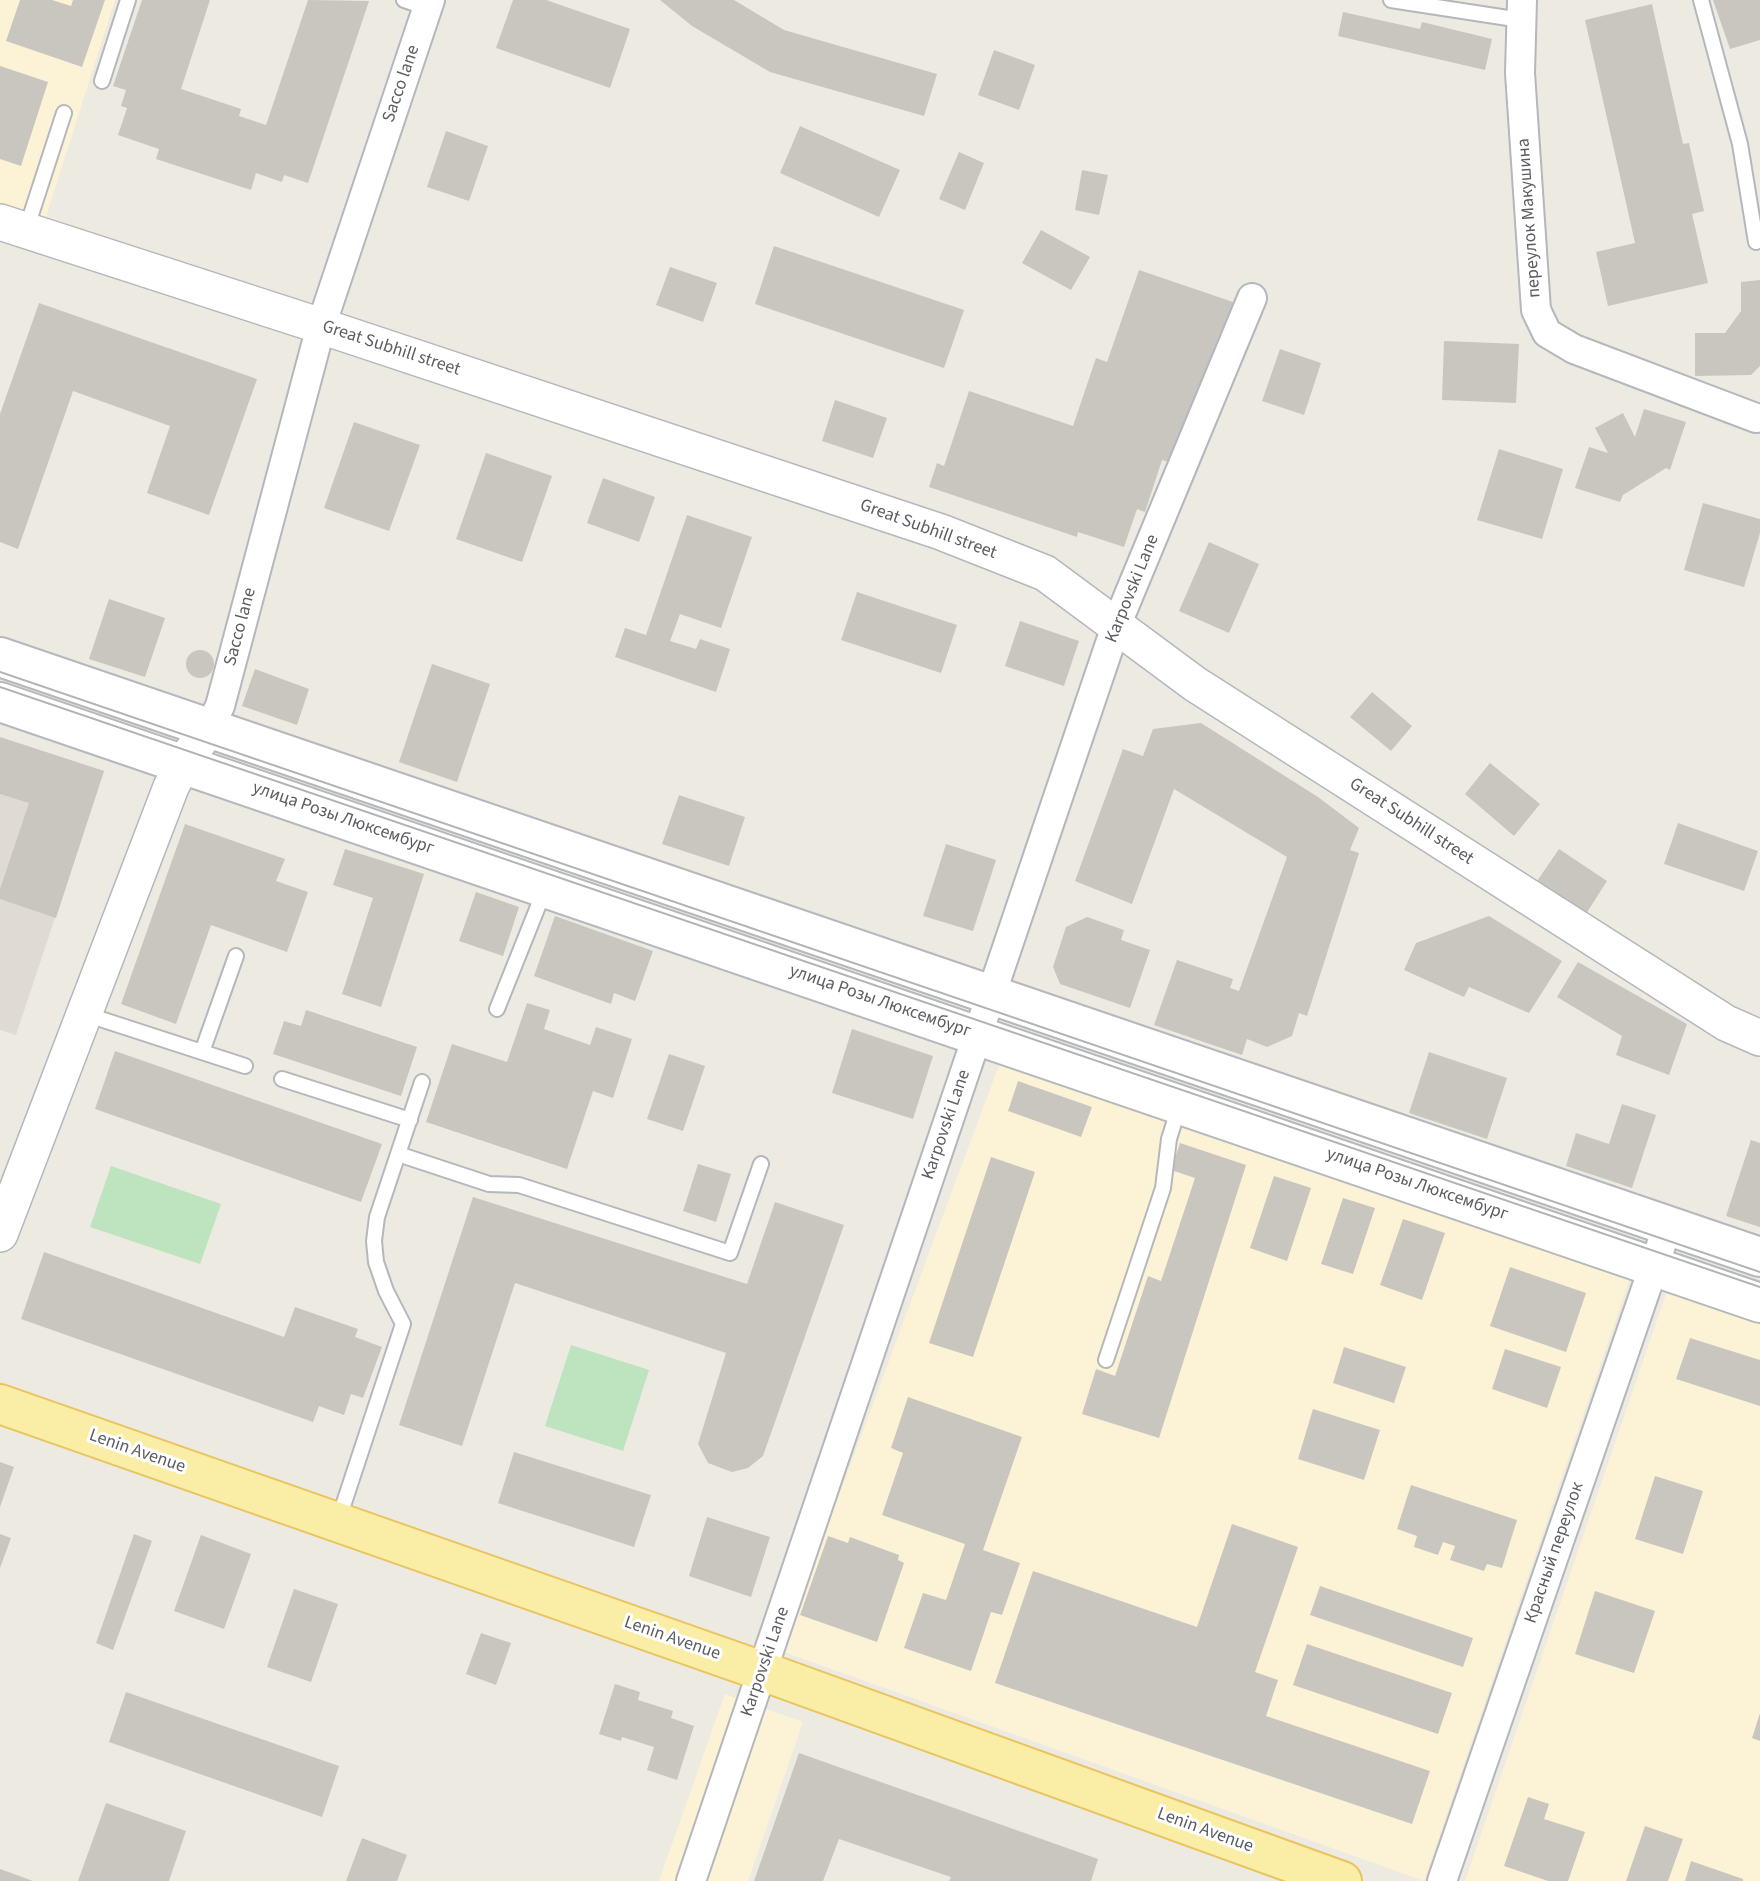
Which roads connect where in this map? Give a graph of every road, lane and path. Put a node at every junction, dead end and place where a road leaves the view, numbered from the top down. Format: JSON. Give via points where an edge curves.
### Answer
{"nodes":[{"id":1,"x":128,"y":0,"type":"edge"},
{"id":2,"x":1391,"y":0,"type":"edge"},
{"id":3,"x":1701,"y":0,"type":"edge"},
{"id":4,"x":421,"y":3,"type":"edge"},
{"id":5,"x":1522,"y":10,"type":"edge"},
{"id":6,"x":102,"y":81,"type":"dead end"},
{"id":7,"x":64,"y":113,"type":"dead end"},
{"id":8,"x":13,"y":226,"type":"edge"},
{"id":9,"x":1756,"y":242,"type":"dead end"},
{"id":10,"x":1252,"y":298,"type":"dead end"},
{"id":11,"x":321,"y":326,"type":"junction"},
{"id":12,"x":1756,"y":418,"type":"dead end"},
{"id":13,"x":1116,"y":626,"type":"junction"},
{"id":14,"x":0,"y":657,"type":"edge"},
{"id":15,"x":0,"y":702,"type":"edge"},
{"id":16,"x":209,"y":728,"type":"junction"},
{"id":17,"x":182,"y":765,"type":"junction"},
{"id":18,"x":545,"y":888,"type":"junction"},
{"id":19,"x":236,"y":956,"type":"dead end"},
{"id":20,"x":992,"y":995,"type":"junction"},
{"id":21,"x":497,"y":1009,"type":"dead end"},
{"id":22,"x":85,"y":1014,"type":"junction"},
{"id":23,"x":978,"y":1036,"type":"junction"},
{"id":24,"x":1760,"y":1038,"type":"edge"},
{"id":25,"x":202,"y":1052,"type":"junction"},
{"id":26,"x":245,"y":1066,"type":"dead end"},
{"id":27,"x":282,"y":1079,"type":"dead end"},
{"id":28,"x":422,"y":1082,"type":"dead end"},
{"id":29,"x":1180,"y":1105,"type":"junction"},
{"id":30,"x":410,"y":1120,"type":"junction"},
{"id":31,"x":398,"y":1154,"type":"junction"},
{"id":32,"x":761,"y":1164,"type":"dead end"},
{"id":33,"x":1668,"y":1224,"type":"junction"},
{"id":34,"x":0,"y":1234,"type":"edge"},
{"id":35,"x":1760,"y":1257,"type":"edge"},
{"id":36,"x":1653,"y":1266,"type":"junction"},
{"id":37,"x":1760,"y":1303,"type":"edge"},
{"id":38,"x":1106,"y":1360,"type":"dead end"},
{"id":39,"x":0,"y":1404,"type":"edge"},
{"id":40,"x":337,"y":1522,"type":"junction"},
{"id":41,"x":762,"y":1671,"type":"junction"},
{"id":42,"x":691,"y":1881,"type":"edge"},
{"id":43,"x":1342,"y":1881,"type":"edge"},
{"id":44,"x":1442,"y":1881,"type":"edge"}],
"edges":[{"from":1,"to":6,"type":"lane"},
{"from":2,"to":5,"type":"lane"},
{"from":3,"to":9,"type":"lane","via":[[1740,144]]},
{"from":4,"to":11,"type":"street","name":"Sacco lane"},
{"from":5,"to":12,"type":"street","name":"переулок Макушина","via":[[1520,73],[1536,310],[1547,333],[1574,349]]},
{"from":7,"to":8,"type":"lane"},
{"from":8,"to":11,"type":"street","name":"Great Subhill street"},
{"from":10,"to":13,"type":"street","name":"Karpovski Lane"},
{"from":11,"to":13,"type":"street","name":"Great Subhill street","via":[[941,532],[1045,573]]},
{"from":11,"to":16,"type":"street","name":"Sacco lane","via":[[220,706]]},
{"from":13,"to":20,"type":"street","name":"Karpovski Lane"},
{"from":13,"to":24,"type":"street","name":"Great Subhill street","via":[[1195,684],[1726,1023]]},
{"from":14,"to":16,"type":"main road"},
{"from":15,"to":17,"type":"main road","name":"улица Розы Люксембург"},
{"from":16,"to":17,"type":"street","name":"Sacco lane"},
{"from":16,"to":20,"type":"main road"},
{"from":17,"to":18,"type":"main road","name":"улица Розы Люксембург"},
{"from":17,"to":22,"type":"street","name":"Sacco lane"},
{"from":18,"to":21,"type":"lane"},
{"from":18,"to":23,"type":"main road","name":"улица Розы Люксембург"},
{"from":19,"to":25,"type":"lane"},
{"from":20,"to":23,"type":"street","name":"Karpovski Lane"},
{"from":20,"to":33,"type":"main road"},
{"from":22,"to":25,"type":"lane"},
{"from":22,"to":34,"type":"street","name":"Sacco lane"},
{"from":23,"to":29,"type":"main road","name":"улица Розы Люксембург"},
{"from":23,"to":41,"type":"street","name":"Karpovski Lane"},
{"from":25,"to":26,"type":"lane"},
{"from":27,"to":30,"type":"lane"},
{"from":28,"to":30,"type":"lane"},
{"from":29,"to":36,"type":"main road","name":"улица Розы Люксембург"},
{"from":29,"to":38,"type":"lane","via":[[1169,1139],[1163,1188]]},
{"from":30,"to":31,"type":"lane"},
{"from":31,"to":32,"type":"lane","via":[[489,1184],[519,1185],[730,1253]]},
{"from":31,"to":40,"type":"lane","via":[[374,1241],[386,1291],[403,1324]]},
{"from":33,"to":35,"type":"main road"},
{"from":33,"to":36,"type":"street","name":"Красный переулок"},
{"from":36,"to":37,"type":"main road","name":"улица Розы Люксембург"},
{"from":36,"to":44,"type":"street","name":"Красный переулок"},
{"from":39,"to":40,"type":"main road","name":"Lenin Avenue"},
{"from":40,"to":41,"type":"main road","name":"Lenin Avenue"},
{"from":41,"to":42,"type":"street","name":"Karpovski Lane"},
{"from":41,"to":43,"type":"main road","name":"Lenin Avenue"}]}
